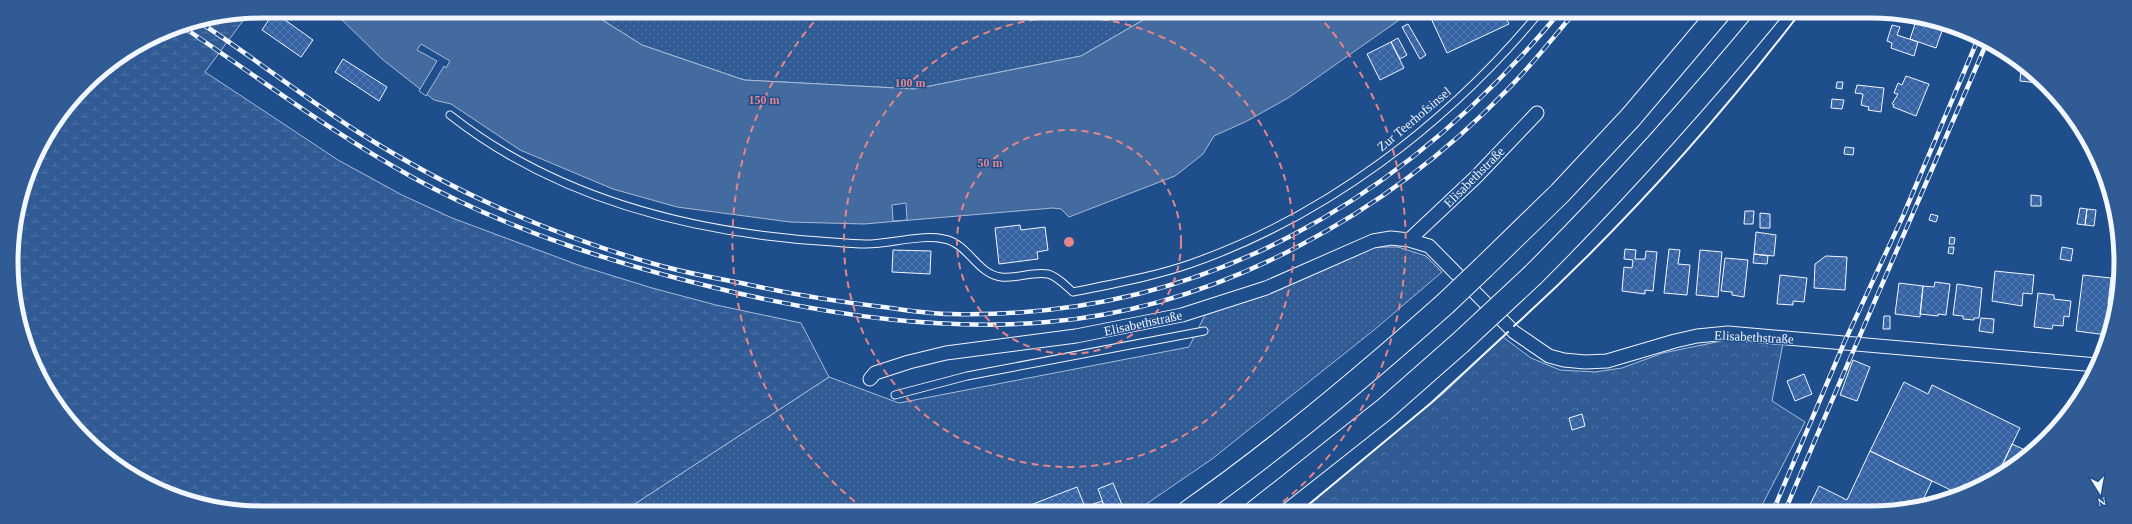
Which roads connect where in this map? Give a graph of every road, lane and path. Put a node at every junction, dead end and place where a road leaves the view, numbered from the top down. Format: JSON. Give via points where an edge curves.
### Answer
{"nodes":[{"id":1,"x":1534,"y":18,"type":"edge"},
{"id":2,"x":1716,"y":18,"type":"edge"},
{"id":3,"x":1766,"y":18,"type":"edge"},
{"id":4,"x":1537,"y":113,"type":"dead end"},
{"id":5,"x":450,"y":115,"type":"dead end"},
{"id":6,"x":1409,"y":240,"type":"junction"},
{"id":7,"x":1204,"y":331,"type":"dead end"},
{"id":8,"x":2091,"y":364,"type":"edge"},
{"id":9,"x":870,"y":379,"type":"dead end"},
{"id":10,"x":894,"y":395,"type":"dead end"},
{"id":11,"x":1196,"y":506,"type":"edge"},
{"id":12,"x":1262,"y":506,"type":"edge"}],
"edges":[{"from":1,"to":5,"type":"lane","name":"Zur Teerhofsinsel","via":[[1471,87],[1395,152],[1327,199],[1242,243],[1190,264],[1143,278],[1073,292],[1048,274],[1000,277],[987,272],[961,246],[944,239],[867,244],[798,240],[684,222],[620,204],[515,159],[478,137]]},
{"from":2,"to":11,"type":"highway","bridge":true,"via":[[1631,117],[1560,193],[1445,304],[1353,386],[1277,447]]},
{"from":3,"to":12,"type":"highway","bridge":true,"via":[[1701,96],[1600,208],[1533,275],[1379,413]]},
{"from":4,"to":6,"type":"street","name":"Elisabethstraße","via":[[1476,177]]},
{"from":6,"to":8,"type":"street","name":"Elisabethstraße","via":[[1429,246],[1514,332],[1549,356],[1564,360],[1607,361],[1697,336],[1728,334]]},
{"from":6,"to":9,"type":"street","name":"Elisabethstraße","via":[[1392,238],[1372,241],[1266,288],[1182,315],[1076,336],[946,353],[876,373]]},
{"from":7,"to":10,"type":"lane","via":[[967,376]]}]}
